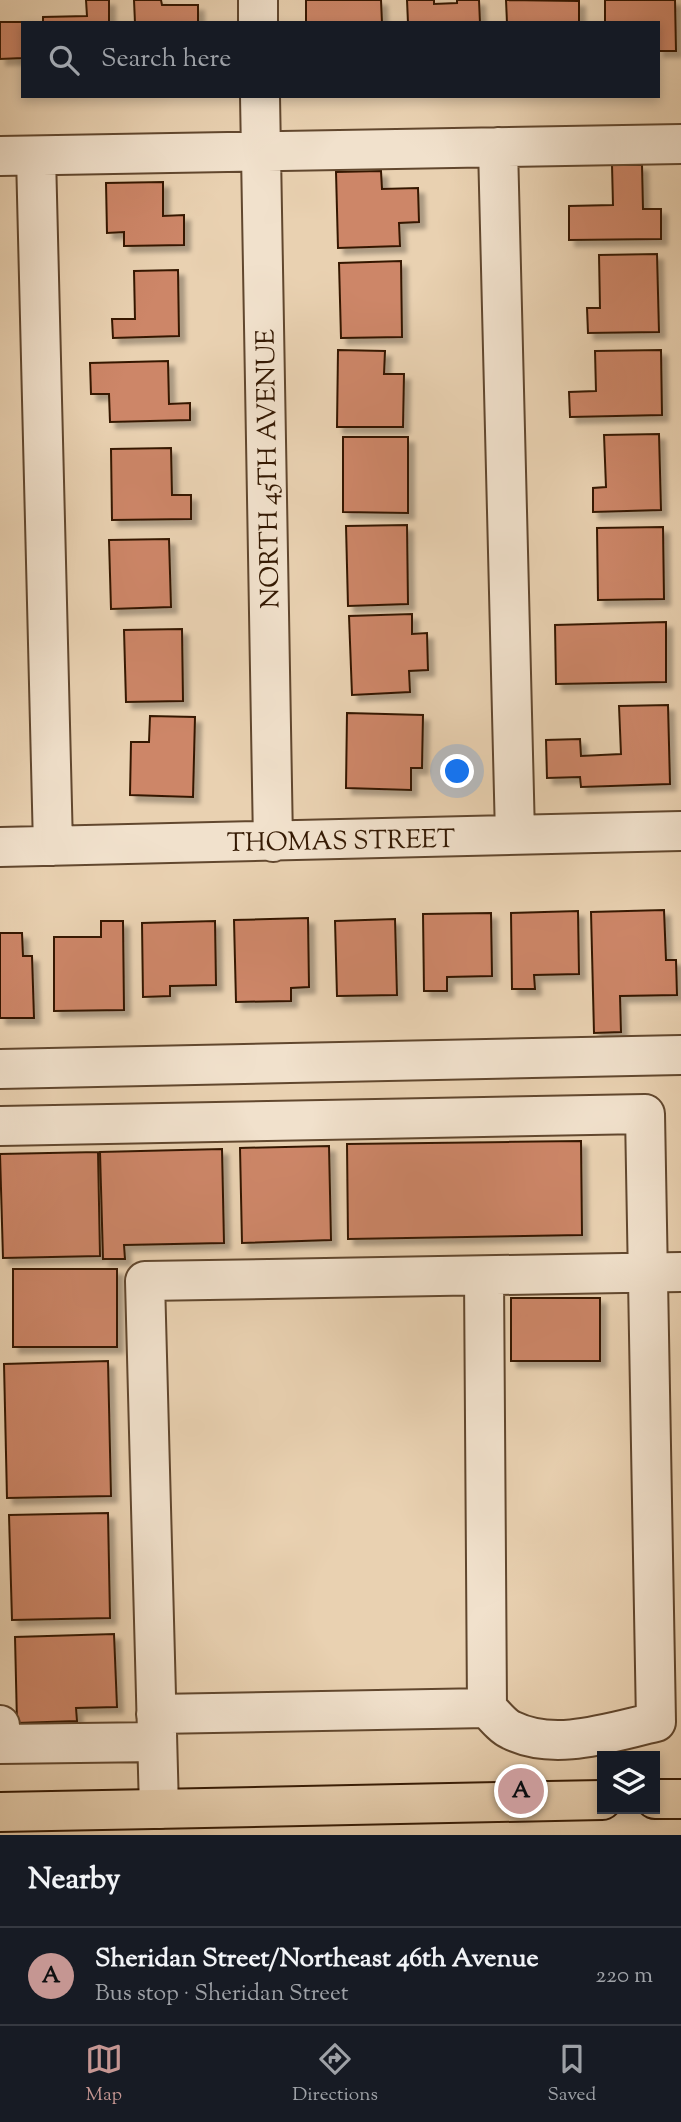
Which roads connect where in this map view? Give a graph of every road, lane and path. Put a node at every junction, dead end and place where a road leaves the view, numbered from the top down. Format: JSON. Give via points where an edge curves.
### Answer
{"nodes":[{"id":1,"x":258,"y":0,"type":"edge"},
{"id":2,"x":258,"y":21,"type":"edge"},
{"id":3,"x":260,"y":98,"type":"edge"},
{"id":4,"x":681,"y":144,"type":"edge"},
{"id":5,"x":498,"y":147,"type":"junction"},
{"id":6,"x":261,"y":151,"type":"junction"},
{"id":7,"x":18,"y":156,"type":"edge"},
{"id":8,"x":681,"y":831,"type":"edge"},
{"id":9,"x":515,"y":835,"type":"junction"},
{"id":10,"x":273,"y":842,"type":"junction"},
{"id":11,"x":53,"y":846,"type":"junction"},
{"id":12,"x":0,"y":847,"type":"edge"},
{"id":13,"x":681,"y":1055,"type":"edge"},
{"id":14,"x":0,"y":1069,"type":"edge"},
{"id":15,"x":0,"y":1126,"type":"edge"},
{"id":16,"x":665,"y":1272,"type":"edge"},
{"id":17,"x":484,"y":1276,"type":"junction"},
{"id":18,"x":486,"y":1708,"type":"junction"},
{"id":19,"x":0,"y":1725,"type":"edge"},
{"id":20,"x":157,"y":1728,"type":"junction"},
{"id":21,"x":681,"y":1799,"type":"edge"},
{"id":22,"x":660,"y":1800,"type":"edge"},
{"id":23,"x":597,"y":1801,"type":"edge"},
{"id":24,"x":159,"y":1809,"type":"junction"},
{"id":25,"x":17,"y":1812,"type":"edge"},
{"id":26,"x":0,"y":1829,"type":"edge"}],
"edges":[{"from":1,"to":2,"type":"street"},
{"from":3,"to":6,"type":"street","name":"NORTH 45TH AVENUE"},
{"from":4,"to":5,"type":"street"},
{"from":5,"to":6,"type":"street"},
{"from":5,"to":9,"type":"street"},
{"from":6,"to":7,"type":"street"},
{"from":6,"to":10,"type":"street","name":"NORTH 45TH AVENUE"},
{"from":7,"to":11,"type":"street"},
{"from":8,"to":9,"type":"street","name":"THOMAS STREET"},
{"from":9,"to":10,"type":"street","name":"THOMAS STREET"},
{"from":10,"to":11,"type":"street","name":"THOMAS STREET"},
{"from":11,"to":12,"type":"street","name":"THOMAS STREET"},
{"from":13,"to":14,"type":"street"},
{"from":15,"to":16,"type":"street","via":[[645,1114]]},
{"from":16,"to":17,"type":"street"},
{"from":16,"to":18,"type":"street","via":[[656,1722],[570,1740],[541,1740],[510,1730]]},
{"from":17,"to":18,"type":"street"},
{"from":17,"to":20,"type":"street","via":[[145,1281]]},
{"from":18,"to":20,"type":"street"},
{"from":19,"to":20,"type":"street","via":[[0,1744]]},
{"from":20,"to":24,"type":"street"},
{"from":21,"to":22,"type":"main road"},
{"from":23,"to":24,"type":"main road"},
{"from":24,"to":25,"type":"main road"},
{"from":25,"to":26,"type":"main road"}]}
